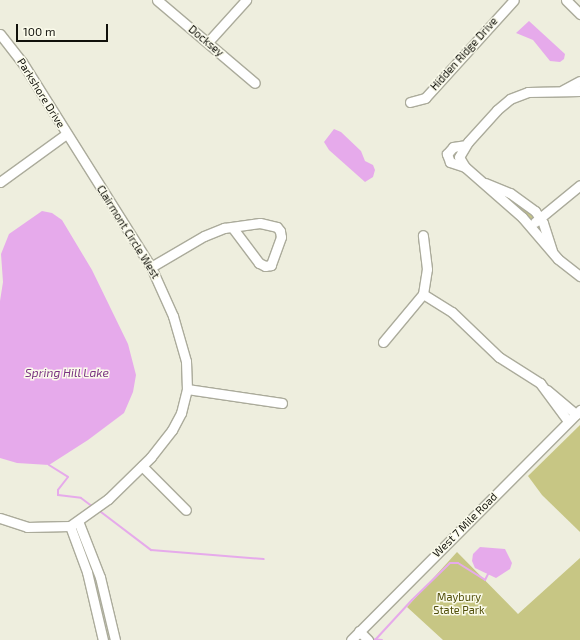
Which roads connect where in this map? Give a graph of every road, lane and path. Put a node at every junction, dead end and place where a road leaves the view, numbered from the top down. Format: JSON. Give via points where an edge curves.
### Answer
{"nodes":[{"id":1,"x":157,"y":0,"type":"edge"},
{"id":2,"x":246,"y":0,"type":"edge"},
{"id":3,"x":514,"y":0,"type":"edge"},
{"id":4,"x":566,"y":0,"type":"edge"},
{"id":5,"x":580,"y":14,"type":"edge"},
{"id":6,"x":0,"y":34,"type":"edge"},
{"id":7,"x":208,"y":42,"type":"junction"},
{"id":8,"x":580,"y":81,"type":"edge"},
{"id":9,"x":255,"y":83,"type":"dead end"},
{"id":10,"x":562,"y":90,"type":"junction"},
{"id":11,"x":580,"y":91,"type":"edge"},
{"id":12,"x":410,"y":102,"type":"dead end"},
{"id":13,"x":66,"y":134,"type":"junction"},
{"id":14,"x":0,"y":182,"type":"edge"},
{"id":15,"x":482,"y":182,"type":"junction"},
{"id":16,"x":580,"y":185,"type":"edge"},
{"id":17,"x":540,"y":218,"type":"junction"},
{"id":18,"x":530,"y":226,"type":"junction"},
{"id":19,"x":232,"y":227,"type":"junction"},
{"id":20,"x":423,"y":235,"type":"dead end"},
{"id":21,"x":553,"y":253,"type":"junction"},
{"id":22,"x":151,"y":267,"type":"junction"},
{"id":23,"x":580,"y":276,"type":"edge"},
{"id":24,"x":423,"y":294,"type":"junction"},
{"id":25,"x":382,"y":342,"type":"dead end"},
{"id":26,"x":544,"y":388,"type":"junction"},
{"id":27,"x":187,"y":389,"type":"junction"},
{"id":28,"x":282,"y":403,"type":"dead end"},
{"id":29,"x":578,"y":412,"type":"edge"},
{"id":30,"x":568,"y":421,"type":"junction"},
{"id":31,"x":142,"y":466,"type":"junction"},
{"id":32,"x":186,"y":510,"type":"dead end"},
{"id":33,"x":0,"y":518,"type":"edge"},
{"id":34,"x":74,"y":523,"type":"junction"},
{"id":35,"x":105,"y":602,"type":"junction"},
{"id":36,"x":95,"y":605,"type":"junction"},
{"id":37,"x":359,"y":631,"type":"junction"},
{"id":38,"x":103,"y":640,"type":"edge"},
{"id":39,"x":115,"y":640,"type":"edge"},
{"id":40,"x":351,"y":640,"type":"edge"},
{"id":41,"x":368,"y":640,"type":"edge"}],
"edges":[{"from":1,"to":7,"type":"street","name":"Docksey"},
{"from":2,"to":7,"type":"street"},
{"from":3,"to":12,"type":"street","name":"Hidden Ridge Drive","via":[[425,98]]},
{"from":4,"to":5,"type":"street"},
{"from":6,"to":13,"type":"street","name":"Parkshore Drive","via":[[22,62]]},
{"from":7,"to":9,"type":"street","name":"Docksey"},
{"from":8,"to":10,"type":"street"},
{"from":10,"to":11,"type":"street"},
{"from":10,"to":15,"type":"street","via":[[528,92],[510,99],[465,145],[459,157],[465,167]]},
{"from":13,"to":14,"type":"street"},
{"from":13,"to":22,"type":"street","name":"Clairmont Circle West"},
{"from":15,"to":17,"type":"street","via":[[520,198]]},
{"from":15,"to":18,"type":"street"},
{"from":16,"to":17,"type":"street"},
{"from":17,"to":18,"type":"street"},
{"from":17,"to":21,"type":"street"},
{"from":18,"to":21,"type":"street"},
{"from":19,"to":19,"type":"street","via":[[260,223],[277,227],[281,237],[271,265],[259,263]]},
{"from":19,"to":22,"type":"street","via":[[204,236]]},
{"from":20,"to":24,"type":"street","via":[[427,268]]},
{"from":21,"to":23,"type":"street"},
{"from":22,"to":27,"type":"street","name":"Clairmont Circle West","via":[[182,342],[188,371]]},
{"from":24,"to":25,"type":"street"},
{"from":24,"to":26,"type":"street","via":[[452,312],[495,354],[529,374]]},
{"from":26,"to":29,"type":"street"},
{"from":26,"to":30,"type":"street"},
{"from":27,"to":28,"type":"street"},
{"from":27,"to":31,"type":"street","name":"Clairmont Circle West","via":[[181,412],[172,430]]},
{"from":29,"to":30,"type":"street","name":"West 7 Mile Road"},
{"from":30,"to":37,"type":"street","name":"West 7 Mile Road"},
{"from":31,"to":32,"type":"street"},
{"from":31,"to":34,"type":"street","name":"Clairmont Circle West","via":[[108,498]]},
{"from":33,"to":34,"type":"street","via":[[27,526]]},
{"from":34,"to":35,"type":"street","via":[[100,577]]},
{"from":34,"to":36,"type":"street"},
{"from":35,"to":36,"type":"street"},
{"from":35,"to":39,"type":"street"},
{"from":36,"to":38,"type":"street"},
{"from":37,"to":40,"type":"street","name":"West 7 Mile Road"},
{"from":37,"to":41,"type":"street"}]}
